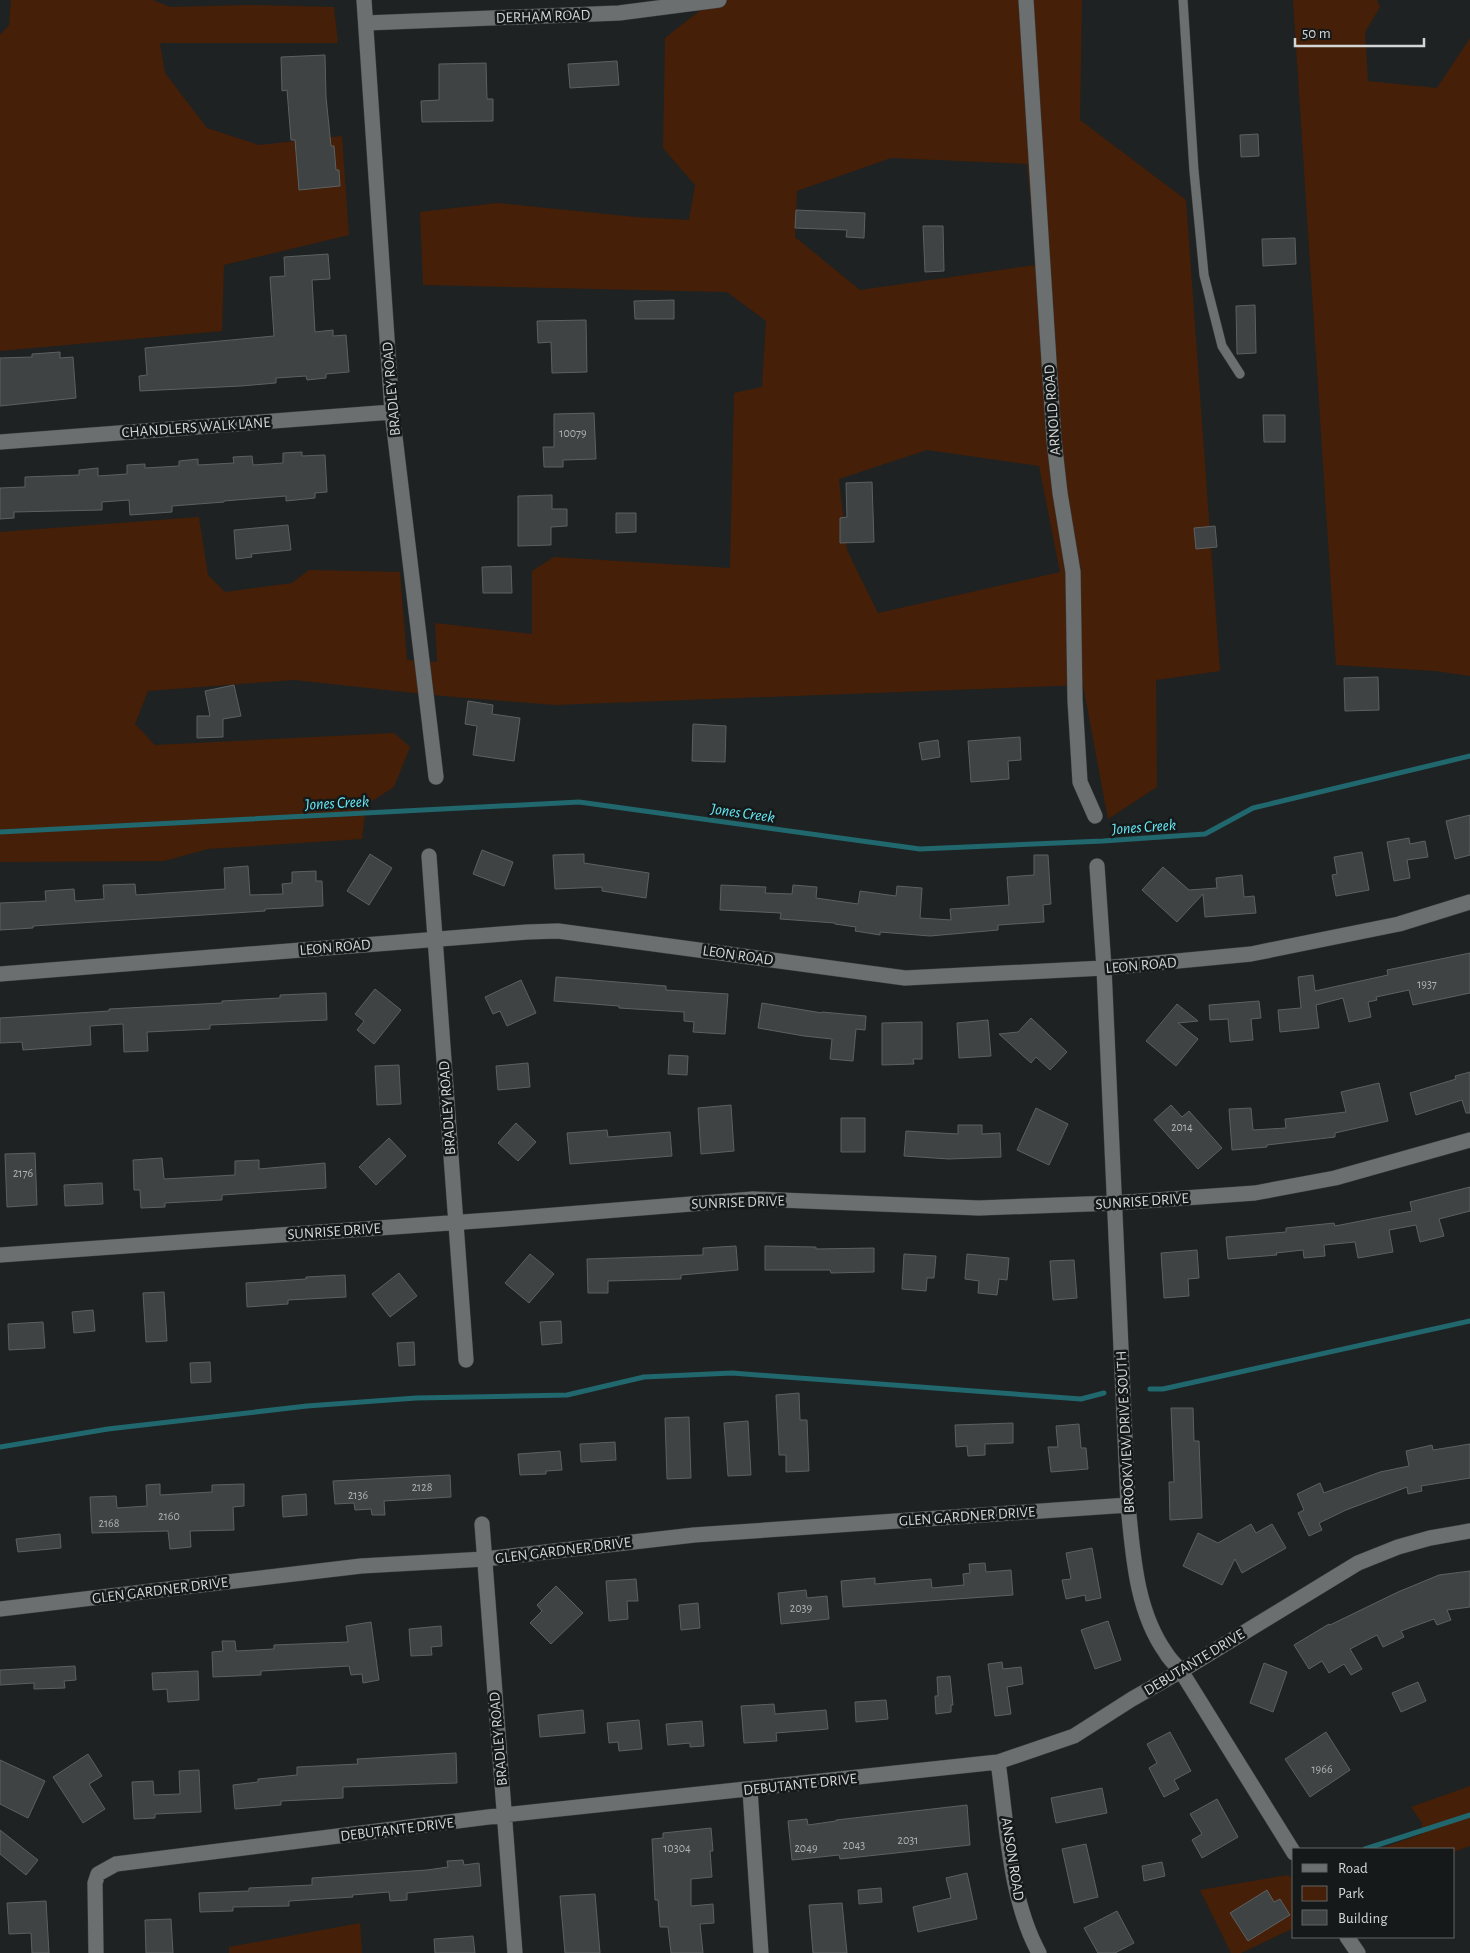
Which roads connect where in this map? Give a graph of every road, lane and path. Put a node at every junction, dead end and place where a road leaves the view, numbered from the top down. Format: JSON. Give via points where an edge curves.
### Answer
{"nodes":[{"id":1,"x":364,"y":0,"type":"edge"},
{"id":2,"x":719,"y":0,"type":"edge"},
{"id":3,"x":1026,"y":0,"type":"edge"},
{"id":4,"x":1183,"y":0,"type":"edge"},
{"id":5,"x":366,"y":23,"type":"junction"},
{"id":6,"x":1240,"y":374,"type":"dead end"},
{"id":7,"x":392,"y":412,"type":"junction"},
{"id":8,"x":0,"y":442,"type":"edge"},
{"id":9,"x":436,"y":777,"type":"dead end"},
{"id":10,"x":1095,"y":816,"type":"dead end"},
{"id":11,"x":429,"y":856,"type":"dead end"},
{"id":12,"x":1096,"y":866,"type":"dead end"},
{"id":13,"x":1470,"y":902,"type":"edge"},
{"id":14,"x":434,"y":939,"type":"junction"},
{"id":15,"x":1104,"y":968,"type":"junction"},
{"id":16,"x":0,"y":974,"type":"edge"},
{"id":17,"x":1470,"y":1140,"type":"edge"},
{"id":18,"x":1114,"y":1203,"type":"junction"},
{"id":19,"x":456,"y":1222,"type":"junction"},
{"id":20,"x":0,"y":1255,"type":"edge"},
{"id":21,"x":466,"y":1360,"type":"dead end"},
{"id":22,"x":1128,"y":1505,"type":"junction"},
{"id":23,"x":482,"y":1524,"type":"dead end"},
{"id":24,"x":1470,"y":1531,"type":"edge"},
{"id":25,"x":485,"y":1559,"type":"junction"},
{"id":26,"x":0,"y":1609,"type":"edge"},
{"id":27,"x":1181,"y":1671,"type":"junction"},
{"id":28,"x":998,"y":1762,"type":"junction"},
{"id":29,"x":750,"y":1790,"type":"junction"},
{"id":30,"x":504,"y":1816,"type":"junction"},
{"id":31,"x":1292,"y":1850,"type":"edge"},
{"id":32,"x":1348,"y":1938,"type":"edge"},
{"id":33,"x":96,"y":1953,"type":"edge"},
{"id":34,"x":515,"y":1953,"type":"edge"},
{"id":35,"x":761,"y":1953,"type":"edge"},
{"id":36,"x":1039,"y":1953,"type":"edge"},
{"id":37,"x":1358,"y":1953,"type":"edge"}],
"edges":[{"from":1,"to":5,"type":"street","name":"BRADLEY ROAD"},
{"from":2,"to":5,"type":"street","name":"DERHAM ROAD","via":[[619,13]]},
{"from":3,"to":10,"type":"street","name":"ARNOLD ROAD","via":[[1054,440],[1073,572],[1080,782]]},
{"from":4,"to":6,"type":"lane","via":[[1204,275],[1222,346]]},
{"from":5,"to":7,"type":"street","name":"BRADLEY ROAD"},
{"from":7,"to":8,"type":"street","name":"CHANDLERS WALK LANE"},
{"from":7,"to":9,"type":"street","name":"BRADLEY ROAD"},
{"from":11,"to":14,"type":"street","name":"BRADLEY ROAD"},
{"from":12,"to":15,"type":"street"},
{"from":13,"to":15,"type":"street","name":"LEON ROAD","via":[[1399,924],[1251,954]]},
{"from":14,"to":15,"type":"street","name":"LEON ROAD","via":[[558,931],[905,978]]},
{"from":14,"to":16,"type":"street","name":"LEON ROAD"},
{"from":14,"to":19,"type":"street","name":"BRADLEY ROAD"},
{"from":15,"to":18,"type":"street","name":"BROOKVIEW DRIVE SOUTH"},
{"from":17,"to":18,"type":"street","name":"SUNRISE DRIVE","via":[[1335,1178],[1273,1190]]},
{"from":18,"to":19,"type":"street","name":"SUNRISE DRIVE","via":[[978,1208],[753,1198]]},
{"from":18,"to":22,"type":"street","name":"BROOKVIEW DRIVE SOUTH"},
{"from":19,"to":20,"type":"street","name":"SUNRISE DRIVE"},
{"from":19,"to":21,"type":"street","name":"BRADLEY ROAD"},
{"from":22,"to":25,"type":"street","name":"GLEN GARDNER DRIVE","via":[[694,1535]]},
{"from":22,"to":27,"type":"street","name":"BROOKVIEW DRIVE SOUTH","via":[[1135,1572],[1145,1607],[1154,1634]]},
{"from":23,"to":25,"type":"street","name":"BRADLEY ROAD"},
{"from":24,"to":27,"type":"street","name":"DEBUTANTE DRIVE","via":[[1398,1547],[1358,1563]]},
{"from":25,"to":26,"type":"street","name":"GLEN GARDNER DRIVE","via":[[362,1566]]},
{"from":25,"to":30,"type":"street","name":"BRADLEY ROAD"},
{"from":27,"to":28,"type":"street","name":"DEBUTANTE DRIVE","via":[[1074,1736]]},
{"from":27,"to":31,"type":"street","name":"BROOKVIEW DRIVE SOUTH"},
{"from":28,"to":29,"type":"street","name":"DEBUTANTE DRIVE"},
{"from":28,"to":36,"type":"street","name":"ANSON ROAD","via":[[1016,1892]]},
{"from":29,"to":30,"type":"street","name":"DEBUTANTE DRIVE"},
{"from":29,"to":35,"type":"street"},
{"from":30,"to":33,"type":"street","name":"DEBUTANTE DRIVE","via":[[116,1864],[98,1874],[95,1883]]},
{"from":30,"to":34,"type":"street","name":"BRADLEY ROAD"},
{"from":32,"to":37,"type":"street"}]}
